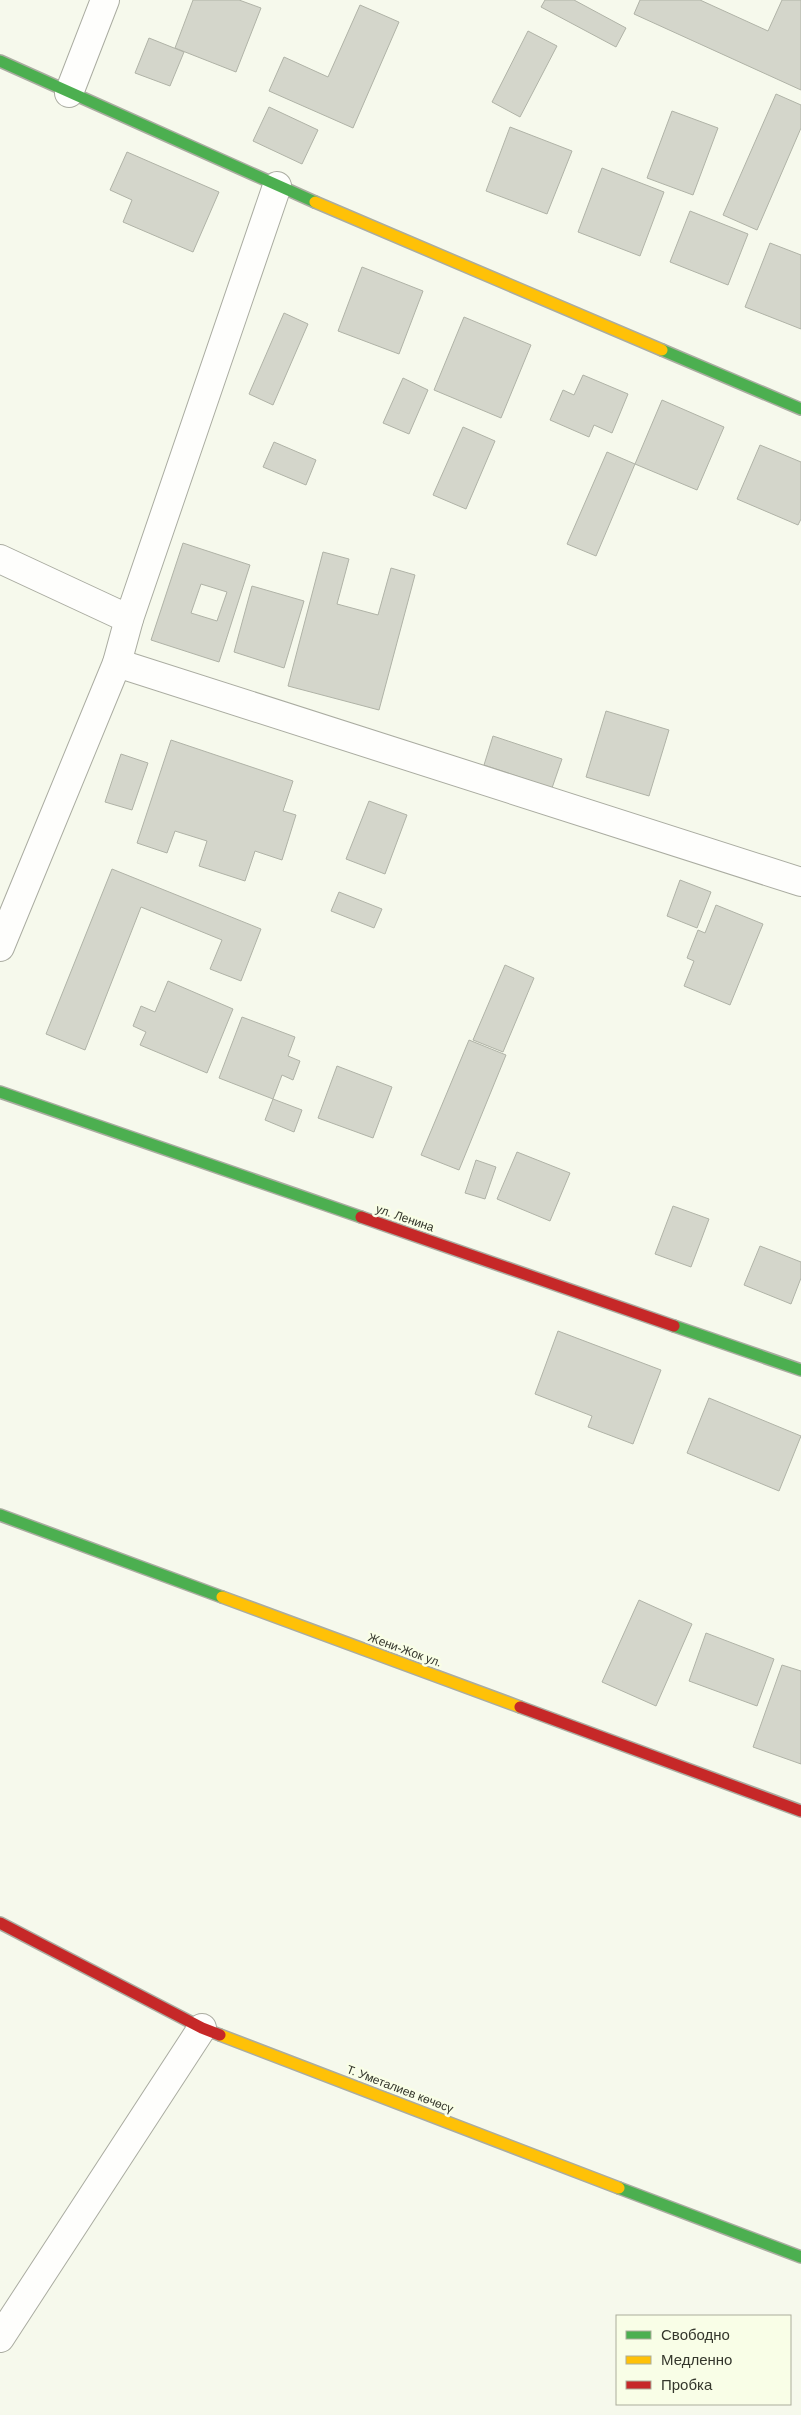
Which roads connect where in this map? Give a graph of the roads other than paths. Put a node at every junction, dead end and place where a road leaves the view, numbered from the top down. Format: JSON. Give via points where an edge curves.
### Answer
{"nodes":[{"id":1,"x":105,"y":0,"type":"edge"},
{"id":2,"x":0,"y":61,"type":"edge"},
{"id":3,"x":70,"y":92,"type":"junction"},
{"id":4,"x":277,"y":186,"type":"junction"},
{"id":5,"x":801,"y":409,"type":"edge"},
{"id":6,"x":0,"y":559,"type":"edge"},
{"id":7,"x":129,"y":619,"type":"junction"},
{"id":8,"x":117,"y":664,"type":"junction"},
{"id":9,"x":801,"y":882,"type":"edge"},
{"id":10,"x":0,"y":948,"type":"edge"},
{"id":11,"x":0,"y":1092,"type":"edge"},
{"id":12,"x":801,"y":1370,"type":"edge"},
{"id":13,"x":0,"y":1515,"type":"edge"},
{"id":14,"x":801,"y":1811,"type":"edge"},
{"id":15,"x":0,"y":1923,"type":"edge"},
{"id":16,"x":202,"y":2028,"type":"junction"},
{"id":17,"x":801,"y":2257,"type":"edge"},
{"id":18,"x":0,"y":2338,"type":"edge"}],
"edges":[{"from":1,"to":3,"type":"street"},
{"from":2,"to":3,"type":"street"},
{"from":3,"to":4,"type":"street"},
{"from":4,"to":5,"type":"street"},
{"from":4,"to":7,"type":"street"},
{"from":6,"to":7,"type":"street"},
{"from":7,"to":8,"type":"street"},
{"from":8,"to":9,"type":"street"},
{"from":8,"to":10,"type":"street"},
{"from":11,"to":12,"type":"street","name":"ул. Ленина"},
{"from":13,"to":14,"type":"street","name":"Жени-Жок ул."},
{"from":15,"to":16,"type":"street","name":"Т. Уметалиев көчөсү"},
{"from":16,"to":17,"type":"street","name":"Т. Уметалиев көчөсү"},
{"from":16,"to":18,"type":"street"}]}
